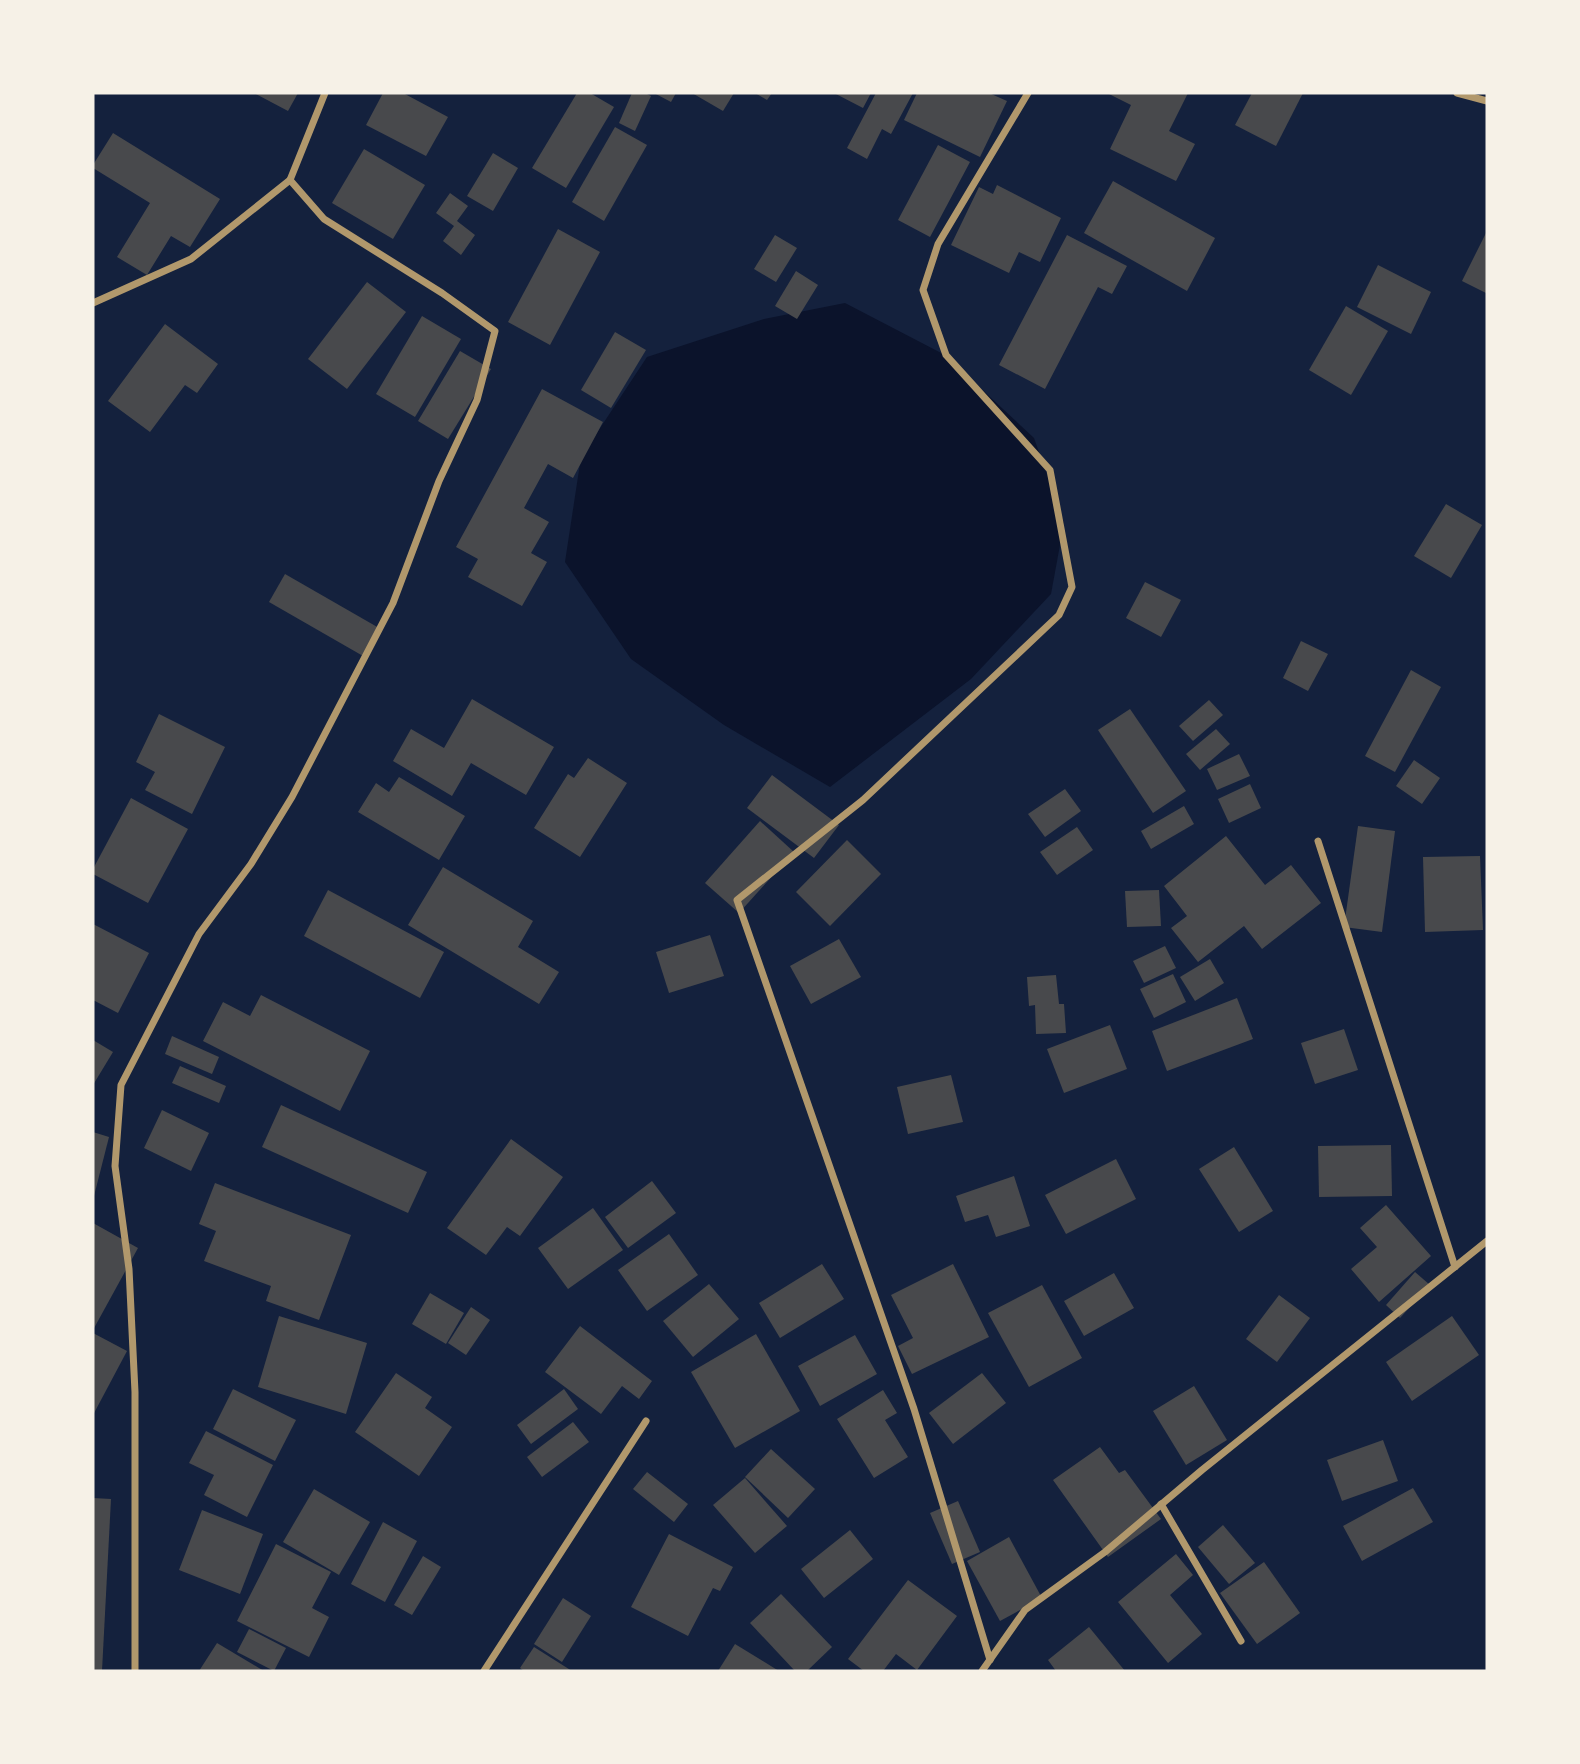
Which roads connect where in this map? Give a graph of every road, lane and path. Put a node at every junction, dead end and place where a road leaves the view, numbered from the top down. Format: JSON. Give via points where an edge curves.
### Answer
{"nodes":[{"id":1,"x":325,"y":93,"type":"edge"},
{"id":2,"x":1028,"y":93,"type":"edge"},
{"id":3,"x":1457,"y":93,"type":"edge"},
{"id":4,"x":1487,"y":102,"type":"edge"},
{"id":5,"x":290,"y":180,"type":"junction"},
{"id":6,"x":93,"y":303,"type":"edge"},
{"id":7,"x":1318,"y":841,"type":"dead end"},
{"id":8,"x":1487,"y":1241,"type":"edge"},
{"id":9,"x":1455,"y":1267,"type":"junction"},
{"id":10,"x":646,"y":1421,"type":"dead end"},
{"id":11,"x":1161,"y":1504,"type":"junction"},
{"id":12,"x":1241,"y":1641,"type":"dead end"},
{"id":13,"x":990,"y":1660,"type":"junction"},
{"id":14,"x":135,"y":1671,"type":"edge"},
{"id":15,"x":484,"y":1671,"type":"edge"},
{"id":16,"x":982,"y":1671,"type":"edge"}],
"edges":[{"from":1,"to":5,"type":"street"},
{"from":2,"to":13,"type":"street","via":[[938,244],[923,289],[946,355],[1050,470],[1072,587],[1059,615],[863,800],[737,900],[914,1409]]},
{"from":3,"to":4,"type":"street"},
{"from":5,"to":6,"type":"street","via":[[191,259]]},
{"from":5,"to":14,"type":"street","via":[[324,219],[495,331],[477,400],[439,481],[393,603],[292,797],[251,864],[199,934],[121,1085],[115,1166],[128,1269],[135,1392]]},
{"from":7,"to":9,"type":"street"},
{"from":8,"to":9,"type":"street"},
{"from":9,"to":11,"type":"street"},
{"from":10,"to":15,"type":"street"},
{"from":11,"to":12,"type":"street"},
{"from":11,"to":13,"type":"street","via":[[1025,1610]]},
{"from":13,"to":16,"type":"street"}]}
